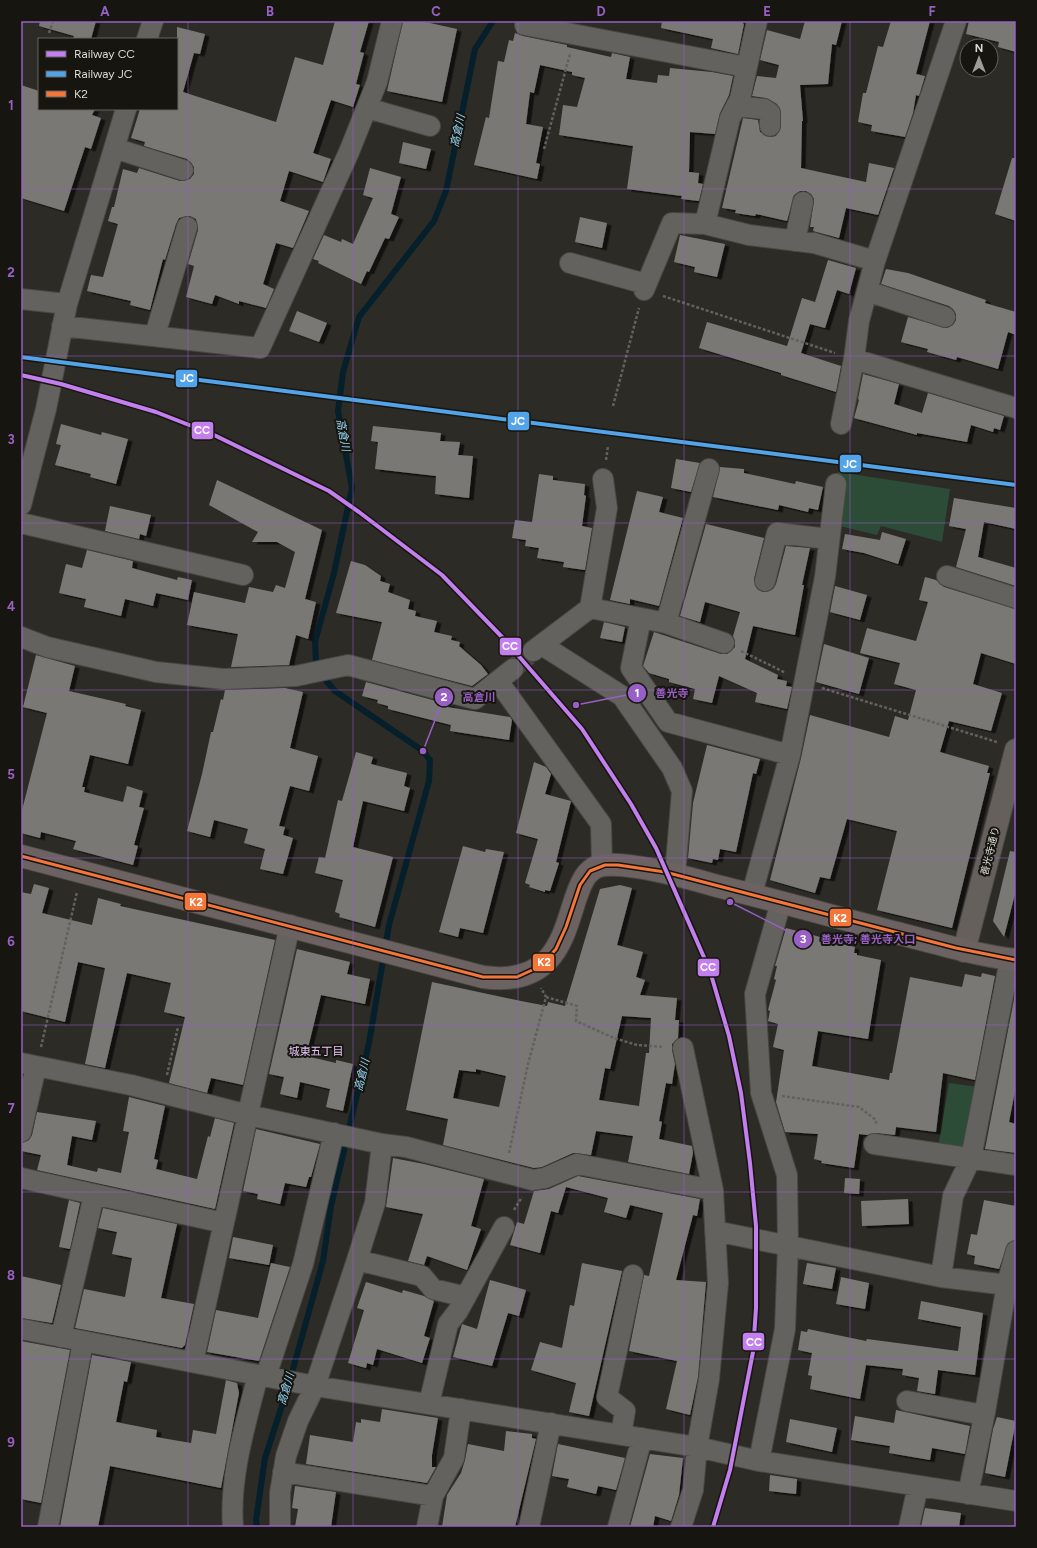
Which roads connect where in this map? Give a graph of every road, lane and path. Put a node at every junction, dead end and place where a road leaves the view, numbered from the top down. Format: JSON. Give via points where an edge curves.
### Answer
{"nodes":[{"id":1,"x":53,"y":21,"type":"edge"},
{"id":2,"x":153,"y":21,"type":"edge"},
{"id":3,"x":392,"y":21,"type":"edge"},
{"id":4,"x":756,"y":21,"type":"edge"},
{"id":5,"x":956,"y":21,"type":"edge"},
{"id":6,"x":525,"y":25,"type":"dead end"},
{"id":7,"x":49,"y":33,"type":"dead end"},
{"id":8,"x":576,"y":34,"type":"junction"},
{"id":9,"x":147,"y":38,"type":"edge"},
{"id":10,"x":746,"y":67,"type":"junction"},
{"id":11,"x":736,"y":106,"type":"junction"},
{"id":12,"x":367,"y":108,"type":"junction"},
{"id":13,"x":126,"y":110,"type":"edge"},
{"id":14,"x":430,"y":126,"type":"dead end"},
{"id":15,"x":770,"y":126,"type":"dead end"},
{"id":16,"x":114,"y":148,"type":"junction"},
{"id":17,"x":544,"y":149,"type":"dead end"},
{"id":18,"x":184,"y":170,"type":"dead end"},
{"id":19,"x":803,"y":202,"type":"dead end"},
{"id":20,"x":705,"y":224,"type":"junction"},
{"id":21,"x":187,"y":227,"type":"dead end"},
{"id":22,"x":795,"y":241,"type":"junction"},
{"id":23,"x":875,"y":260,"type":"junction"},
{"id":24,"x":570,"y":263,"type":"dead end"},
{"id":25,"x":645,"y":287,"type":"junction"},
{"id":26,"x":867,"y":291,"type":"junction"},
{"id":27,"x":21,"y":299,"type":"edge"},
{"id":28,"x":67,"y":304,"type":"junction"},
{"id":29,"x":945,"y":318,"type":"dead end"},
{"id":30,"x":62,"y":326,"type":"junction"},
{"id":31,"x":155,"y":335,"type":"junction"},
{"id":32,"x":854,"y":359,"type":"junction"},
{"id":33,"x":613,"y":406,"type":"dead end"},
{"id":34,"x":1016,"y":408,"type":"edge"},
{"id":35,"x":841,"y":424,"type":"dead end"},
{"id":36,"x":709,"y":469,"type":"dead end"},
{"id":37,"x":25,"y":476,"type":"edge"},
{"id":38,"x":603,"y":479,"type":"dead end"},
{"id":39,"x":836,"y":484,"type":"dead end"},
{"id":40,"x":21,"y":505,"type":"edge"},
{"id":41,"x":21,"y":523,"type":"edge"},
{"id":42,"x":830,"y":538,"type":"junction"},
{"id":43,"x":242,"y":575,"type":"dead end"},
{"id":44,"x":947,"y":576,"type":"dead end"},
{"id":45,"x":765,"y":581,"type":"dead end"},
{"id":46,"x":1016,"y":598,"type":"edge"},
{"id":47,"x":590,"y":608,"type":"junction"},
{"id":48,"x":641,"y":618,"type":"junction"},
{"id":49,"x":666,"y":623,"type":"junction"},
{"id":50,"x":21,"y":637,"type":"edge"},
{"id":51,"x":724,"y":643,"type":"joint"},
{"id":52,"x":805,"y":683,"type":"junction"},
{"id":53,"x":1008,"y":747,"type":"edge"},
{"id":54,"x":790,"y":755,"type":"junction"},
{"id":55,"x":21,"y":856,"type":"edge"},
{"id":56,"x":602,"y":865,"type":"junction"},
{"id":57,"x":82,"y":872,"type":"junction"},
{"id":58,"x":674,"y":875,"type":"junction"},
{"id":59,"x":752,"y":894,"type":"junction"},
{"id":60,"x":781,"y":902,"type":"junction"},
{"id":61,"x":290,"y":925,"type":"junction"},
{"id":62,"x":964,"y":951,"type":"junction"},
{"id":63,"x":1013,"y":960,"type":"edge"},
{"id":64,"x":531,"y":972,"type":"junction"},
{"id":65,"x":546,"y":997,"type":"junction"},
{"id":66,"x":178,"y":1027,"type":"dead end"},
{"id":67,"x":683,"y":1048,"type":"joint"},
{"id":68,"x":29,"y":1065,"type":"edge"},
{"id":69,"x":163,"y":1093,"type":"junction"},
{"id":70,"x":761,"y":1093,"type":"junction"},
{"id":71,"x":248,"y":1115,"type":"junction"},
{"id":72,"x":21,"y":1132,"type":"edge"},
{"id":73,"x":334,"y":1133,"type":"junction"},
{"id":74,"x":382,"y":1144,"type":"junction"},
{"id":75,"x":874,"y":1144,"type":"joint"},
{"id":76,"x":971,"y":1158,"type":"junction"},
{"id":77,"x":1016,"y":1165,"type":"edge"},
{"id":78,"x":505,"y":1173,"type":"junction"},
{"id":79,"x":21,"y":1178,"type":"edge"},
{"id":80,"x":533,"y":1180,"type":"junction"},
{"id":81,"x":714,"y":1190,"type":"junction"},
{"id":82,"x":94,"y":1194,"type":"junction"},
{"id":83,"x":224,"y":1223,"type":"junction"},
{"id":84,"x":504,"y":1227,"type":"joint"},
{"id":85,"x":715,"y":1231,"type":"junction"},
{"id":86,"x":788,"y":1245,"type":"junction"},
{"id":87,"x":1016,"y":1251,"type":"edge"},
{"id":88,"x":358,"y":1260,"type":"junction"},
{"id":89,"x":633,"y":1275,"type":"dead end"},
{"id":90,"x":941,"y":1277,"type":"junction"},
{"id":91,"x":1011,"y":1285,"type":"edge"},
{"id":92,"x":466,"y":1297,"type":"junction"},
{"id":93,"x":21,"y":1329,"type":"edge"},
{"id":94,"x":60,"y":1337,"type":"junction"},
{"id":95,"x":83,"y":1342,"type":"junction"},
{"id":96,"x":193,"y":1362,"type":"junction"},
{"id":97,"x":265,"y":1376,"type":"junction"},
{"id":98,"x":308,"y":1385,"type":"junction"},
{"id":99,"x":907,"y":1401,"type":"dead end"},
{"id":100,"x":429,"y":1404,"type":"junction"},
{"id":101,"x":461,"y":1409,"type":"junction"},
{"id":102,"x":984,"y":1415,"type":"junction"},
{"id":103,"x":551,"y":1424,"type":"junction"},
{"id":104,"x":621,"y":1435,"type":"junction"},
{"id":105,"x":642,"y":1438,"type":"junction"},
{"id":106,"x":697,"y":1447,"type":"junction"},
{"id":107,"x":759,"y":1461,"type":"junction"},
{"id":108,"x":283,"y":1472,"type":"junction"},
{"id":109,"x":918,"y":1486,"type":"junction"},
{"id":110,"x":968,"y":1494,"type":"junction"},
{"id":111,"x":433,"y":1496,"type":"junction"},
{"id":112,"x":1016,"y":1501,"type":"edge"},
{"id":113,"x":48,"y":1527,"type":"edge"},
{"id":114,"x":234,"y":1527,"type":"edge"},
{"id":115,"x":280,"y":1527,"type":"edge"},
{"id":116,"x":427,"y":1527,"type":"edge"},
{"id":117,"x":529,"y":1527,"type":"edge"},
{"id":118,"x":618,"y":1527,"type":"edge"},
{"id":119,"x":681,"y":1527,"type":"edge"},
{"id":120,"x":909,"y":1527,"type":"edge"}],
"edges":[{"from":1,"to":7,"type":"path"},
{"from":2,"to":9,"type":"street"},
{"from":3,"to":12,"type":"street"},
{"from":4,"to":10,"type":"street"},
{"from":5,"to":23,"type":"street"},
{"from":6,"to":8,"type":"street"},
{"from":8,"to":10,"type":"street"},
{"from":8,"to":17,"type":"path"},
{"from":10,"to":11,"type":"street","via":[[740,99]]},
{"from":11,"to":15,"type":"street","via":[[764,109],[770,113]]},
{"from":11,"to":20,"type":"street","via":[[730,118]]},
{"from":12,"to":14,"type":"street"},
{"from":12,"to":31,"type":"street","via":[[260,348]]},
{"from":13,"to":16,"type":"street"},
{"from":16,"to":18,"type":"street"},
{"from":16,"to":28,"type":"street"},
{"from":19,"to":22,"type":"street"},
{"from":20,"to":22,"type":"street"},
{"from":20,"to":25,"type":"street","via":[[672,223]]},
{"from":21,"to":31,"type":"street"},
{"from":22,"to":23,"type":"street","via":[[814,243]]},
{"from":23,"to":26,"type":"street"},
{"from":24,"to":25,"type":"street"},
{"from":25,"to":32,"type":"path"},
{"from":25,"to":33,"type":"path"},
{"from":26,"to":29,"type":"street"},
{"from":26,"to":32,"type":"street","via":[[859,321]]},
{"from":27,"to":28,"type":"street"},
{"from":28,"to":30,"type":"street"},
{"from":30,"to":31,"type":"street"},
{"from":30,"to":37,"type":"street","via":[[46,409]]},
{"from":32,"to":34,"type":"street"},
{"from":32,"to":35,"type":"street"},
{"from":36,"to":49,"type":"street"},
{"from":37,"to":40,"type":"street"},
{"from":38,"to":47,"type":"street","via":[[607,508]]},
{"from":39,"to":42,"type":"street"},
{"from":41,"to":43,"type":"street"},
{"from":42,"to":45,"type":"street","via":[[777,533]]},
{"from":42,"to":52,"type":"street"},
{"from":44,"to":46,"type":"street"},
{"from":47,"to":48,"type":"street"},
{"from":47,"to":58,"type":"street","via":[[538,648],[622,696],[672,768],[682,791]]},
{"from":48,"to":49,"type":"street"},
{"from":48,"to":54,"type":"street","via":[[631,668],[668,722]]},
{"from":49,"to":51,"type":"street"},
{"from":50,"to":56,"type":"street","via":[[47,647],[156,672],[223,679],[296,676],[348,665],[475,699],[506,675],[601,824]]},
{"from":51,"to":52,"type":"path"},
{"from":52,"to":53,"type":"path"},
{"from":52,"to":54,"type":"street"},
{"from":53,"to":62,"type":"main road","name":"善光寺通り"},
{"from":54,"to":59,"type":"street"},
{"from":55,"to":57,"type":"highway"},
{"from":56,"to":58,"type":"highway","via":[[618,864]]},
{"from":56,"to":64,"type":"highway","via":[[588,871],[582,879],[564,937],[545,963]]},
{"from":57,"to":61,"type":"highway"},
{"from":57,"to":68,"type":"path"},
{"from":58,"to":59,"type":"highway"},
{"from":59,"to":60,"type":"highway"},
{"from":60,"to":62,"type":"highway"},
{"from":60,"to":70,"type":"street","via":[[755,994]]},
{"from":61,"to":64,"type":"highway","via":[[483,977],[497,979]]},
{"from":61,"to":71,"type":"street"},
{"from":62,"to":63,"type":"highway"},
{"from":63,"to":76,"type":"street"},
{"from":64,"to":65,"type":"path"},
{"from":65,"to":67,"type":"path","via":[[576,1006],[576,1022],[614,1038],[637,1045]]},
{"from":65,"to":78,"type":"path","via":[[528,1064]]},
{"from":66,"to":69,"type":"path"},
{"from":67,"to":81,"type":"street"},
{"from":68,"to":69,"type":"street"},
{"from":68,"to":72,"type":"street"},
{"from":69,"to":71,"type":"street"},
{"from":70,"to":75,"type":"path","via":[[859,1107],[876,1120]]},
{"from":70,"to":86,"type":"street","via":[[787,1175]]},
{"from":71,"to":73,"type":"street"},
{"from":71,"to":83,"type":"street"},
{"from":73,"to":74,"type":"street"},
{"from":73,"to":97,"type":"street","via":[[303,1264]]},
{"from":74,"to":78,"type":"street","via":[[406,1147]]},
{"from":74,"to":88,"type":"street","via":[[375,1203]]},
{"from":75,"to":76,"type":"street"},
{"from":76,"to":77,"type":"street"},
{"from":76,"to":90,"type":"street","via":[[953,1196]]},
{"from":78,"to":80,"type":"street"},
{"from":79,"to":82,"type":"street"},
{"from":80,"to":81,"type":"street","via":[[545,1178],[577,1164]]},
{"from":80,"to":84,"type":"path"},
{"from":81,"to":85,"type":"street"},
{"from":82,"to":83,"type":"street"},
{"from":82,"to":94,"type":"street"},
{"from":83,"to":96,"type":"street"},
{"from":84,"to":92,"type":"street"},
{"from":85,"to":86,"type":"street"},
{"from":85,"to":106,"type":"street","via":[[718,1283],[709,1379]]},
{"from":86,"to":90,"type":"street"},
{"from":86,"to":107,"type":"street","via":[[785,1329]]},
{"from":87,"to":91,"type":"street"},
{"from":88,"to":92,"type":"street","via":[[422,1276],[433,1289]]},
{"from":88,"to":98,"type":"street"},
{"from":89,"to":104,"type":"street","via":[[607,1396],[625,1411]]},
{"from":90,"to":91,"type":"street"},
{"from":91,"to":102,"type":"street"},
{"from":92,"to":100,"type":"street","via":[[448,1324]]},
{"from":93,"to":94,"type":"street"},
{"from":94,"to":95,"type":"street"},
{"from":95,"to":96,"type":"street"},
{"from":95,"to":113,"type":"street"},
{"from":96,"to":97,"type":"street"},
{"from":97,"to":98,"type":"street"},
{"from":97,"to":114,"type":"street","via":[[238,1461],[234,1489]]},
{"from":98,"to":100,"type":"street"},
{"from":98,"to":108,"type":"street"},
{"from":99,"to":102,"type":"street"},
{"from":100,"to":101,"type":"street"},
{"from":101,"to":103,"type":"street"},
{"from":101,"to":111,"type":"street","via":[[454,1458]]},
{"from":102,"to":110,"type":"street"},
{"from":103,"to":104,"type":"street"},
{"from":103,"to":117,"type":"street"},
{"from":104,"to":105,"type":"street"},
{"from":105,"to":106,"type":"street"},
{"from":105,"to":118,"type":"street"},
{"from":106,"to":107,"type":"street"},
{"from":106,"to":119,"type":"street","via":[[693,1490]]},
{"from":107,"to":109,"type":"street"},
{"from":108,"to":111,"type":"street"},
{"from":108,"to":115,"type":"street"},
{"from":109,"to":110,"type":"street"},
{"from":109,"to":120,"type":"street"},
{"from":110,"to":112,"type":"street"},
{"from":111,"to":116,"type":"street"}]}
